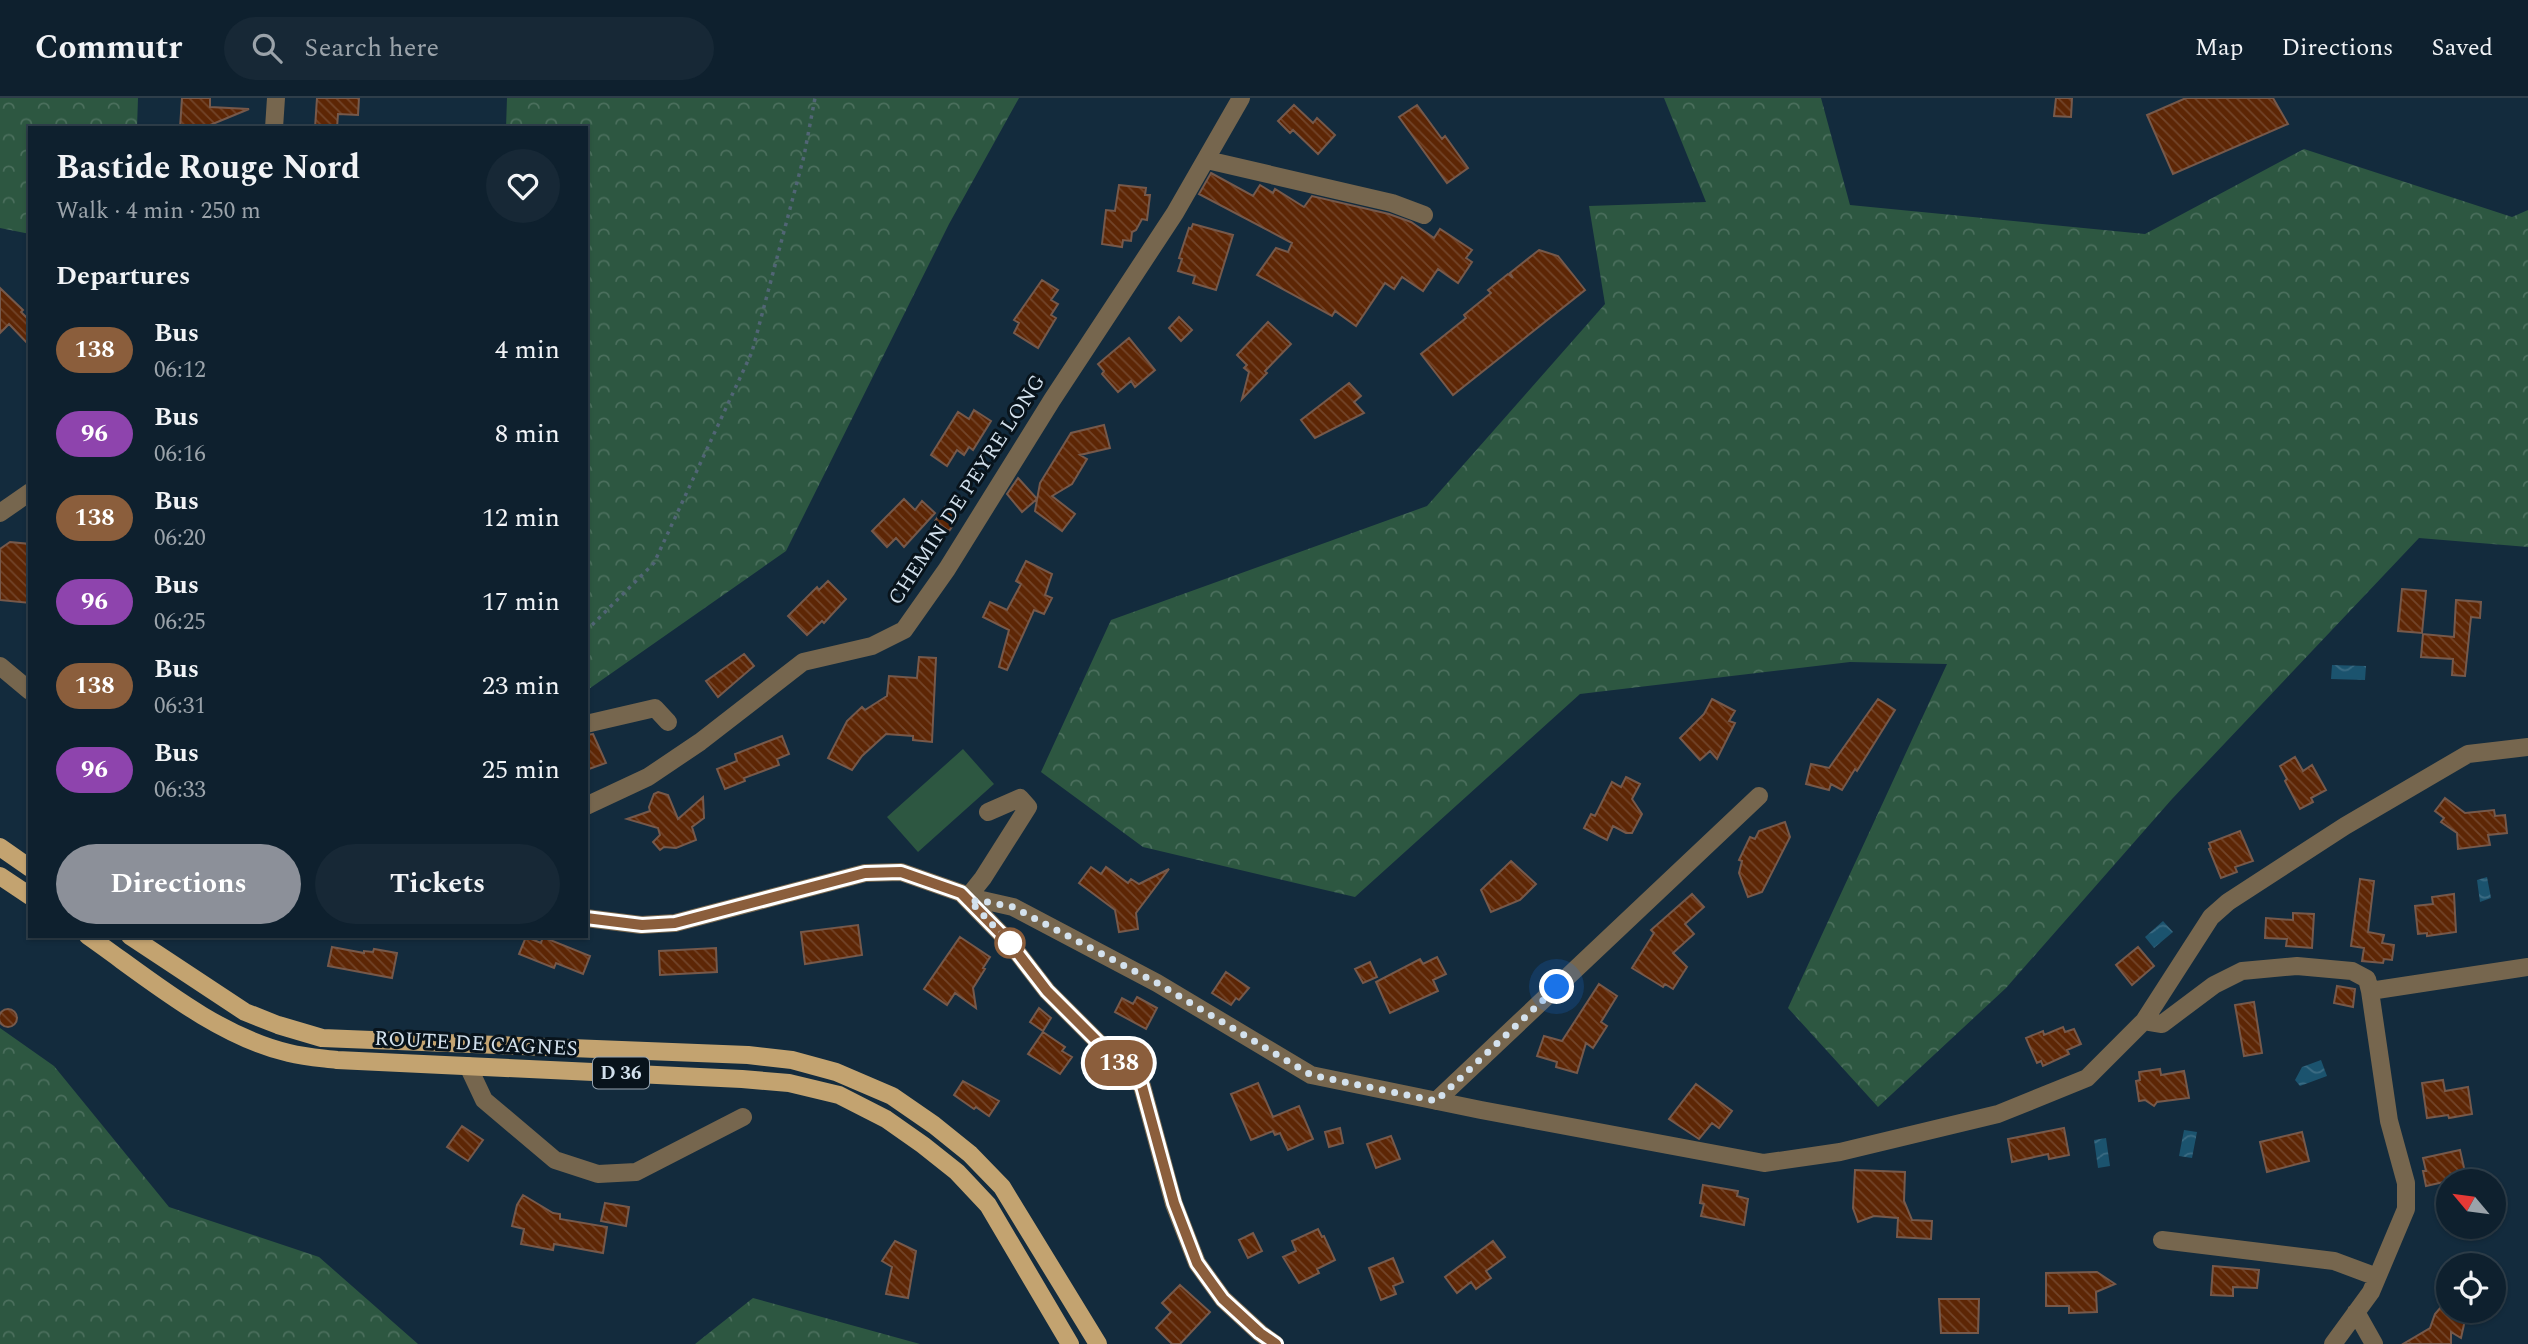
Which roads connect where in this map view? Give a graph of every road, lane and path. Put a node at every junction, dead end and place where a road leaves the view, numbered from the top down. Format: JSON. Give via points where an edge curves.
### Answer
{"nodes":[{"id":1,"x":276,"y":98,"type":"edge"},
{"id":2,"x":815,"y":98,"type":"edge"},
{"id":3,"x":1241,"y":98,"type":"edge"},
{"id":4,"x":274,"y":126,"type":"edge"},
{"id":5,"x":1207,"y":160,"type":"junction"},
{"id":6,"x":1424,"y":215,"type":"dead end"},
{"id":7,"x":28,"y":493,"type":"edge"},
{"id":8,"x":0,"y":513,"type":"edge"},
{"id":9,"x":588,"y":629,"type":"edge"},
{"id":10,"x":0,"y":666,"type":"edge"},
{"id":11,"x":28,"y":689,"type":"edge"},
{"id":12,"x":668,"y":722,"type":"dead end"},
{"id":13,"x":588,"y":724,"type":"edge"},
{"id":14,"x":2528,"y":747,"type":"edge"},
{"id":15,"x":1759,"y":796,"type":"dead end"},
{"id":16,"x":588,"y":805,"type":"edge"},
{"id":17,"x":988,"y":812,"type":"dead end"},
{"id":18,"x":0,"y":847,"type":"edge"},
{"id":19,"x":28,"y":867,"type":"edge"},
{"id":20,"x":0,"y":876,"type":"edge"},
{"id":21,"x":28,"y":895,"type":"edge"},
{"id":22,"x":969,"y":900,"type":"junction"},
{"id":23,"x":588,"y":918,"type":"edge"},
{"id":24,"x":91,"y":938,"type":"edge"},
{"id":25,"x":133,"y":938,"type":"edge"},
{"id":26,"x":2528,"y":967,"type":"edge"},
{"id":27,"x":2370,"y":992,"type":"junction"},
{"id":28,"x":2144,"y":1021,"type":"junction"},
{"id":29,"x":468,"y":1066,"type":"junction"},
{"id":30,"x":1436,"y":1101,"type":"junction"},
{"id":31,"x":743,"y":1117,"type":"dead end"},
{"id":32,"x":2162,"y":1240,"type":"dead end"},
{"id":33,"x":2377,"y":1277,"type":"junction"},
{"id":34,"x":2356,"y":1312,"type":"junction"},
{"id":35,"x":1070,"y":1344,"type":"edge"},
{"id":36,"x":1098,"y":1344,"type":"edge"},
{"id":37,"x":1276,"y":1344,"type":"edge"},
{"id":38,"x":2333,"y":1344,"type":"edge"},
{"id":39,"x":2374,"y":1344,"type":"edge"}],
"edges":[{"from":1,"to":4,"type":"street"},
{"from":2,"to":9,"type":"path","via":[[752,352],[654,563]]},
{"from":3,"to":5,"type":"street","name":"CHEMIN DE PEYRE LONG"},
{"from":5,"to":6,"type":"street","via":[[1392,203]]},
{"from":5,"to":16,"type":"street","name":"CHEMIN DE PEYRE LONG","via":[[904,630],[872,646],[803,662],[700,743],[648,777]]},
{"from":7,"to":8,"type":"street"},
{"from":10,"to":11,"type":"street"},
{"from":12,"to":13,"type":"street","via":[[655,708]]},
{"from":14,"to":28,"type":"street","via":[[2468,754],[2228,902],[2211,917]]},
{"from":15,"to":30,"type":"street"},
{"from":17,"to":22,"type":"street","via":[[1020,799],[1028,807]]},
{"from":18,"to":19,"type":"main road"},
{"from":20,"to":21,"type":"main road"},
{"from":22,"to":23,"type":"street","via":[[901,872],[865,873],[675,923],[642,925]]},
{"from":22,"to":30,"type":"street","via":[[1013,907],[1157,983],[1311,1075]]},
{"from":22,"to":37,"type":"street","via":[[1047,991],[1142,1086],[1174,1203],[1197,1263],[1223,1299]]},
{"from":24,"to":29,"type":"main road","name":"ROUTE DE CAGNES","number":"D 36","via":[[194,1010],[243,1037],[288,1053]]},
{"from":25,"to":36,"type":"main road","name":"ROUTE DE CAGNES","number":"D 36","via":[[244,1012],[322,1038],[748,1055],[836,1072],[892,1096],[934,1125],[1002,1187]]},
{"from":26,"to":27,"type":"street"},
{"from":27,"to":28,"type":"street","via":[[2367,979],[2353,971],[2297,966],[2242,971],[2214,985],[2162,1024]]},
{"from":27,"to":33,"type":"street","via":[[2389,1121],[2406,1183],[2406,1209]]},
{"from":28,"to":30,"type":"street","via":[[2087,1078],[1998,1114],[1840,1152],[1764,1163]]},
{"from":29,"to":31,"type":"street","via":[[484,1100],[555,1160],[598,1174],[636,1172]]},
{"from":29,"to":35,"type":"main road","name":"ROUTE DE CAGNES","number":"D 36","via":[[743,1079],[789,1083],[839,1095],[923,1145],[988,1205]]},
{"from":32,"to":33,"type":"street","via":[[2334,1261]]},
{"from":33,"to":34,"type":"street"},
{"from":34,"to":38,"type":"street"},
{"from":34,"to":39,"type":"street"}]}
